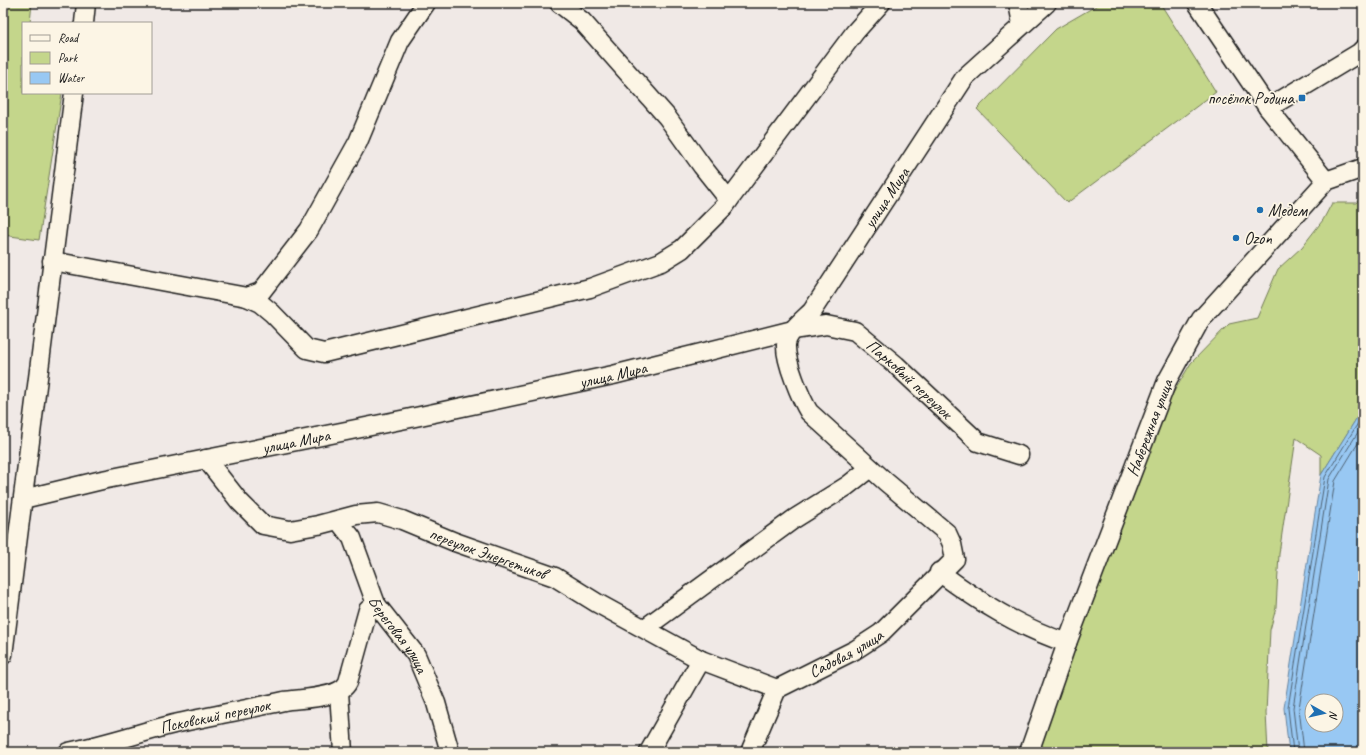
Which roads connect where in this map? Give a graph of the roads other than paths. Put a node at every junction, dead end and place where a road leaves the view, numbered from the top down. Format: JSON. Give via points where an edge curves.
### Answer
{"nodes":[{"id":1,"x":86,"y":3,"type":"edge"},
{"id":2,"x":426,"y":3,"type":"edge"},
{"id":3,"x":559,"y":3,"type":"edge"},
{"id":4,"x":881,"y":3,"type":"edge"},
{"id":5,"x":1018,"y":3,"type":"edge"},
{"id":6,"x":1047,"y":3,"type":"edge"},
{"id":7,"x":1198,"y":3,"type":"edge"},
{"id":8,"x":84,"y":22,"type":"edge"},
{"id":9,"x":1022,"y":24,"type":"junction"},
{"id":10,"x":1362,"y":54,"type":"edge"},
{"id":11,"x":74,"y":94,"type":"edge"},
{"id":12,"x":1268,"y":108,"type":"junction"},
{"id":13,"x":1363,"y":168,"type":"edge"},
{"id":14,"x":1326,"y":182,"type":"junction"},
{"id":15,"x":729,"y":200,"type":"junction"},
{"id":16,"x":52,"y":261,"type":"junction"},
{"id":17,"x":247,"y":297,"type":"junction"},
{"id":18,"x":793,"y":330,"type":"junction"},
{"id":19,"x":1019,"y":455,"type":"dead end"},
{"id":20,"x":206,"y":459,"type":"junction"},
{"id":21,"x":870,"y":468,"type":"junction"},
{"id":22,"x":23,"y":499,"type":"junction"},
{"id":23,"x":338,"y":520,"type":"junction"},
{"id":24,"x":939,"y":572,"type":"junction"},
{"id":25,"x":376,"y":604,"type":"junction"},
{"id":26,"x":644,"y":628,"type":"junction"},
{"id":27,"x":1067,"y":642,"type":"junction"},
{"id":28,"x":3,"y":655,"type":"edge"},
{"id":29,"x":701,"y":660,"type":"junction"},
{"id":30,"x":778,"y":690,"type":"junction"},
{"id":31,"x":339,"y":692,"type":"junction"},
{"id":32,"x":68,"y":752,"type":"edge"},
{"id":33,"x":343,"y":752,"type":"edge"},
{"id":34,"x":450,"y":752,"type":"edge"},
{"id":35,"x":649,"y":752,"type":"edge"},
{"id":36,"x":750,"y":752,"type":"edge"},
{"id":37,"x":1028,"y":752,"type":"edge"}],
"edges":[{"from":1,"to":8,"type":"street"},
{"from":2,"to":17,"type":"street","via":[[400,41],[358,142],[309,230],[261,292]]},
{"from":3,"to":15,"type":"street","via":[[582,21],[667,117]]},
{"from":4,"to":15,"type":"street","via":[[856,32]]},
{"from":5,"to":9,"type":"street"},
{"from":6,"to":9,"type":"street","name":"улица Мира"},
{"from":7,"to":12,"type":"street"},
{"from":9,"to":18,"type":"street","name":"улица Мира","via":[[965,76],[812,311]]},
{"from":10,"to":12,"type":"street"},
{"from":11,"to":16,"type":"street"},
{"from":12,"to":14,"type":"street"},
{"from":13,"to":14,"type":"street","name":"Набережная улица"},
{"from":14,"to":27,"type":"street","name":"Набережная улица","via":[[1201,319],[1167,381]]},
{"from":15,"to":17,"type":"street","via":[[682,249],[661,262],[590,288],[324,353],[307,349],[272,313]]},
{"from":16,"to":17,"type":"street"},
{"from":16,"to":22,"type":"street"},
{"from":18,"to":19,"type":"street","name":"Парковый переулок","via":[[826,325],[855,331],[896,365],[978,442]]},
{"from":18,"to":20,"type":"street","name":"улица Мира","via":[[605,376]]},
{"from":18,"to":21,"type":"street","via":[[786,345],[801,400],[820,424]]},
{"from":20,"to":22,"type":"street","name":"улица Мира"},
{"from":20,"to":23,"type":"street","name":"переулок Энергетиков","via":[[263,525],[290,530]]},
{"from":21,"to":24,"type":"street","name":"Садовая улица","via":[[947,533],[955,558]]},
{"from":21,"to":26,"type":"street","via":[[847,486],[794,519]]},
{"from":22,"to":28,"type":"street"},
{"from":23,"to":25,"type":"street","name":"Береговая улица","via":[[352,538]]},
{"from":23,"to":26,"type":"street","name":"переулок Энергетиков","via":[[378,513],[402,520],[455,542],[555,577]]},
{"from":24,"to":27,"type":"street","via":[[978,602],[1036,632]]},
{"from":24,"to":30,"type":"street","name":"Садовая улица","via":[[881,633],[855,650]]},
{"from":25,"to":31,"type":"street","via":[[368,610],[348,682]]},
{"from":25,"to":34,"type":"street","name":"Береговая улица","via":[[416,655],[436,703]]},
{"from":26,"to":29,"type":"street","name":"переулок Энергетиков"},
{"from":27,"to":37,"type":"street","name":"Набережная улица"},
{"from":29,"to":30,"type":"street","name":"переулок Энергетиков"},
{"from":29,"to":35,"type":"street"},
{"from":30,"to":36,"type":"street"},
{"from":31,"to":32,"type":"street","name":"Псковский переулок","via":[[173,725]]},
{"from":31,"to":33,"type":"street"}]}
